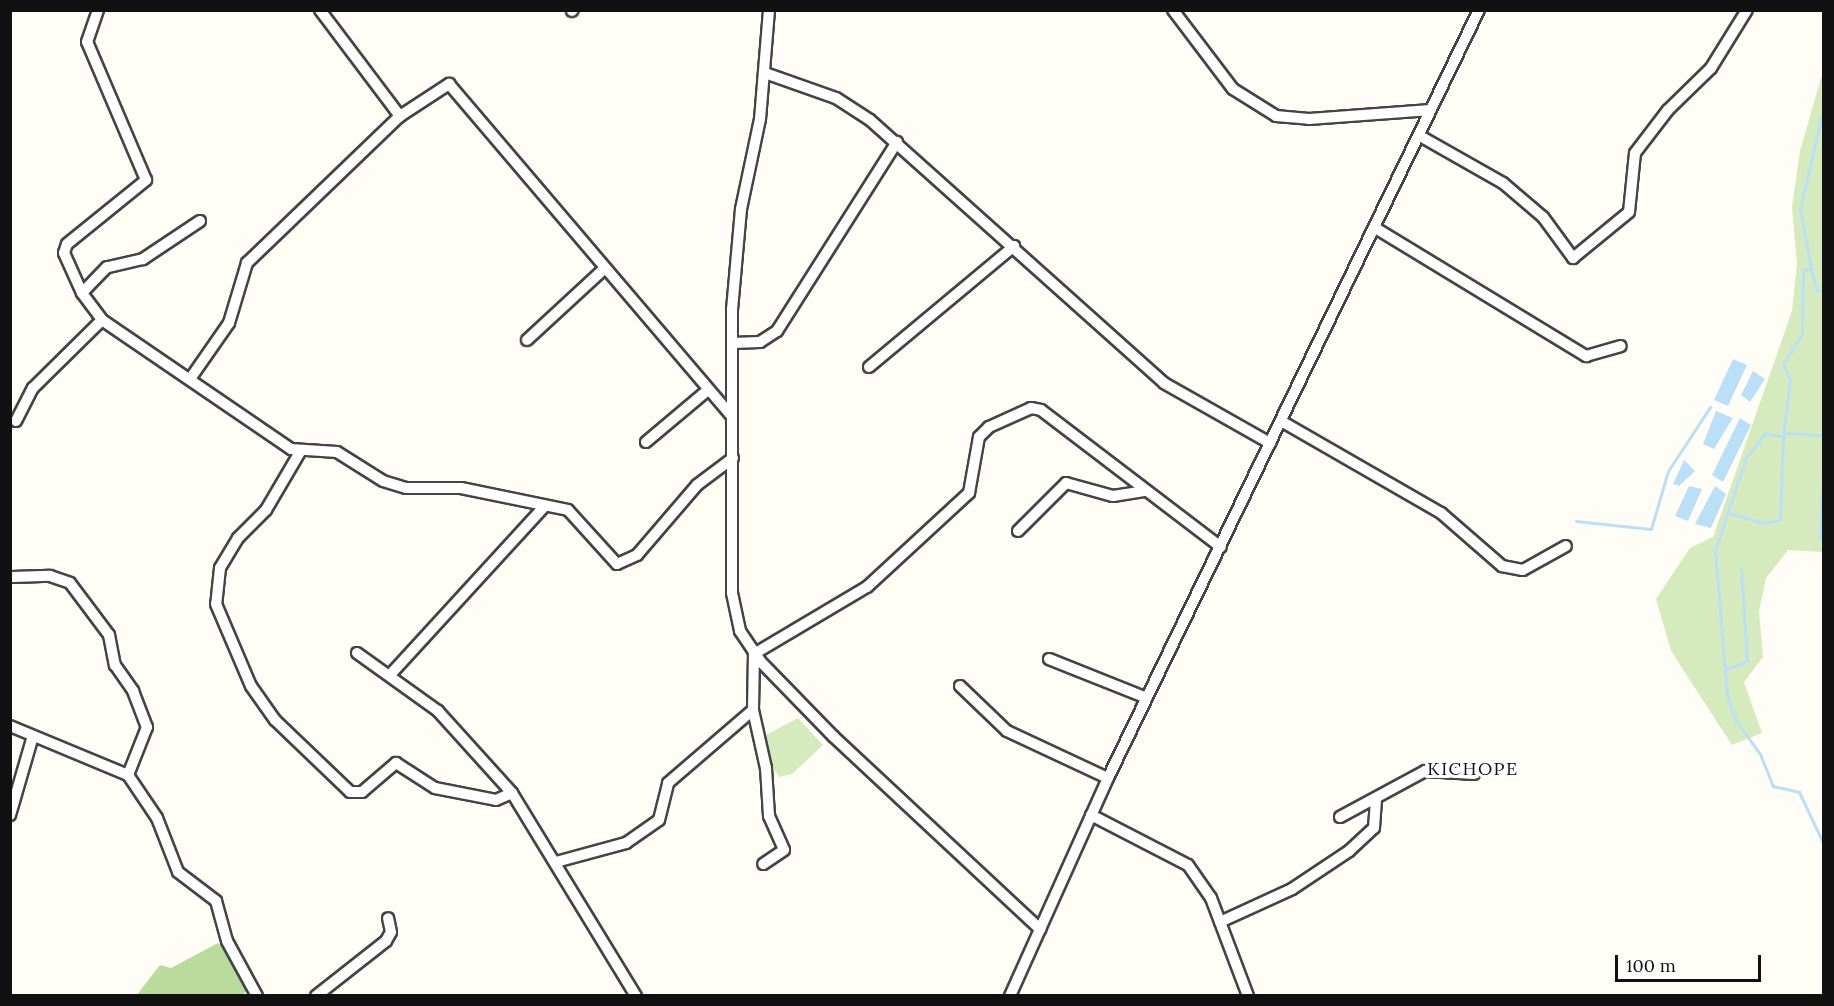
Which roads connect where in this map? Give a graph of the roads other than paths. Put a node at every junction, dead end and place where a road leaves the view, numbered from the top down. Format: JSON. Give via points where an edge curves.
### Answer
{"nodes":[{"id":1,"x":98,"y":10,"type":"edge"},
{"id":2,"x":320,"y":10,"type":"edge"},
{"id":3,"x":769,"y":10,"type":"edge"},
{"id":4,"x":1173,"y":10,"type":"edge"},
{"id":5,"x":1479,"y":10,"type":"edge"},
{"id":6,"x":1747,"y":10,"type":"edge"},
{"id":7,"x":765,"y":73,"type":"junction"},
{"id":8,"x":1431,"y":110,"type":"junction"},
{"id":9,"x":400,"y":116,"type":"junction"},
{"id":10,"x":1420,"y":136,"type":"junction"},
{"id":11,"x":897,"y":142,"type":"junction"},
{"id":12,"x":200,"y":221,"type":"dead end"},
{"id":13,"x":1377,"y":229,"type":"junction"},
{"id":14,"x":1014,"y":246,"type":"junction"},
{"id":15,"x":605,"y":268,"type":"junction"},
{"id":16,"x":82,"y":293,"type":"junction"},
{"id":17,"x":102,"y":320,"type":"junction"},
{"id":18,"x":527,"y":340,"type":"dead end"},
{"id":19,"x":732,"y":343,"type":"junction"},
{"id":20,"x":1621,"y":346,"type":"dead end"},
{"id":21,"x":868,"y":367,"type":"dead end"},
{"id":22,"x":190,"y":379,"type":"junction"},
{"id":23,"x":708,"y":390,"type":"junction"},
{"id":24,"x":731,"y":415,"type":"junction"},
{"id":25,"x":16,"y":421,"type":"dead end"},
{"id":26,"x":1281,"y":421,"type":"junction"},
{"id":27,"x":646,"y":442,"type":"dead end"},
{"id":28,"x":1270,"y":443,"type":"junction"},
{"id":29,"x":300,"y":452,"type":"junction"},
{"id":30,"x":733,"y":458,"type":"junction"},
{"id":31,"x":1146,"y":491,"type":"junction"},
{"id":32,"x":545,"y":506,"type":"junction"},
{"id":33,"x":1018,"y":531,"type":"dead end"},
{"id":34,"x":1566,"y":546,"type":"dead end"},
{"id":35,"x":1221,"y":547,"type":"junction"},
{"id":36,"x":12,"y":577,"type":"dead end"},
{"id":37,"x":357,"y":653,"type":"dead end"},
{"id":38,"x":754,"y":654,"type":"junction"},
{"id":39,"x":1049,"y":659,"type":"dead end"},
{"id":40,"x":390,"y":675,"type":"junction"},
{"id":41,"x":960,"y":686,"type":"dead end"},
{"id":42,"x":1147,"y":698,"type":"junction"},
{"id":43,"x":753,"y":710,"type":"junction"},
{"id":44,"x":10,"y":726,"type":"edge"},
{"id":45,"x":33,"y":736,"type":"junction"},
{"id":46,"x":1474,"y":774,"type":"dead end"},
{"id":47,"x":128,"y":775,"type":"junction"},
{"id":48,"x":1108,"y":778,"type":"junction"},
{"id":49,"x":512,"y":794,"type":"junction"},
{"id":50,"x":1376,"y":801,"type":"junction"},
{"id":51,"x":10,"y":815,"type":"edge"},
{"id":52,"x":1091,"y":815,"type":"junction"},
{"id":53,"x":1340,"y":817,"type":"dead end"},
{"id":54,"x":556,"y":862,"type":"junction"},
{"id":55,"x":764,"y":864,"type":"dead end"},
{"id":56,"x":388,"y":918,"type":"dead end"},
{"id":57,"x":1220,"y":922,"type":"junction"},
{"id":58,"x":1040,"y":929,"type":"junction"},
{"id":59,"x":257,"y":996,"type":"edge"},
{"id":60,"x":316,"y":996,"type":"edge"},
{"id":61,"x":636,"y":996,"type":"edge"},
{"id":62,"x":1011,"y":996,"type":"edge"},
{"id":63,"x":1248,"y":996,"type":"edge"}],
"edges":[{"from":1,"to":16,"type":"street","via":[[87,42],[146,180],[66,244],[65,257]]},
{"from":2,"to":9,"type":"street"},
{"from":3,"to":7,"type":"street"},
{"from":4,"to":8,"type":"street","via":[[1233,89],[1276,116],[1309,119]]},
{"from":5,"to":8,"type":"street"},
{"from":6,"to":10,"type":"street","via":[[1711,68],[1668,110],[1635,153],[1629,212],[1573,258],[1544,217],[1503,183]]},
{"from":7,"to":11,"type":"street","via":[[836,98]]},
{"from":7,"to":19,"type":"street","via":[[736,243]]},
{"from":8,"to":10,"type":"street"},
{"from":9,"to":15,"type":"street","via":[[449,84]]},
{"from":9,"to":22,"type":"street","via":[[247,263],[229,323]]},
{"from":10,"to":13,"type":"street"},
{"from":11,"to":14,"type":"street"},
{"from":11,"to":19,"type":"street","via":[[777,331],[760,342]]},
{"from":12,"to":16,"type":"street","via":[[143,259],[107,267]]},
{"from":13,"to":20,"type":"street","via":[[1586,356]]},
{"from":13,"to":26,"type":"street"},
{"from":14,"to":21,"type":"street"},
{"from":14,"to":28,"type":"street","via":[[1164,383]]},
{"from":15,"to":18,"type":"street"},
{"from":15,"to":23,"type":"street"},
{"from":16,"to":17,"type":"street"},
{"from":17,"to":22,"type":"street"},
{"from":17,"to":25,"type":"street","via":[[33,388]]},
{"from":19,"to":24,"type":"street"},
{"from":22,"to":29,"type":"street"},
{"from":23,"to":24,"type":"street"},
{"from":23,"to":27,"type":"street"},
{"from":24,"to":30,"type":"street"},
{"from":26,"to":28,"type":"street"},
{"from":26,"to":34,"type":"street","via":[[1440,513],[1502,566],[1524,570]]},
{"from":28,"to":35,"type":"street"},
{"from":29,"to":32,"type":"street","via":[[337,452],[383,481],[406,488],[454,488]]},
{"from":29,"to":49,"type":"street","via":[[266,510],[238,538],[220,568],[216,604],[251,686],[275,720],[350,792],[362,792],[396,763],[435,788],[496,800]]},
{"from":30,"to":32,"type":"street","via":[[704,477],[625,564],[605,556],[573,513]]},
{"from":30,"to":38,"type":"street","via":[[733,603],[740,631]]},
{"from":31,"to":33,"type":"street","via":[[1113,496],[1066,483]]},
{"from":31,"to":35,"type":"street"},
{"from":31,"to":38,"type":"street","via":[[1041,410],[1024,411],[982,432],[969,493],[875,580],[829,613]]},
{"from":32,"to":40,"type":"street"},
{"from":35,"to":42,"type":"street"},
{"from":36,"to":47,"type":"street","via":[[64,579],[109,635],[115,665],[133,691],[147,727]]},
{"from":37,"to":40,"type":"street"},
{"from":38,"to":43,"type":"street"},
{"from":38,"to":58,"type":"street","via":[[951,851]]},
{"from":39,"to":42,"type":"street"},
{"from":40,"to":49,"type":"street","via":[[461,733]]},
{"from":41,"to":48,"type":"street","via":[[1007,731]]},
{"from":42,"to":48,"type":"street"},
{"from":43,"to":54,"type":"street","via":[[668,783],[659,820],[646,831],[626,843]]},
{"from":43,"to":55,"type":"street","via":[[766,768],[769,816],[784,850]]},
{"from":44,"to":45,"type":"street"},
{"from":45,"to":47,"type":"street"},
{"from":45,"to":51,"type":"street"},
{"from":46,"to":50,"type":"street","via":[[1425,771]]},
{"from":47,"to":59,"type":"street","via":[[157,818],[178,872],[216,901],[224,936]]},
{"from":48,"to":52,"type":"street"},
{"from":49,"to":54,"type":"street"},
{"from":50,"to":53,"type":"street"},
{"from":50,"to":57,"type":"street","via":[[1374,828],[1349,851],[1292,889]]},
{"from":52,"to":57,"type":"street","via":[[1188,865]]},
{"from":52,"to":58,"type":"street"},
{"from":54,"to":61,"type":"street","via":[[580,912]]},
{"from":56,"to":60,"type":"street","via":[[391,932],[386,941]]},
{"from":57,"to":63,"type":"street"},
{"from":58,"to":62,"type":"street"}]}
